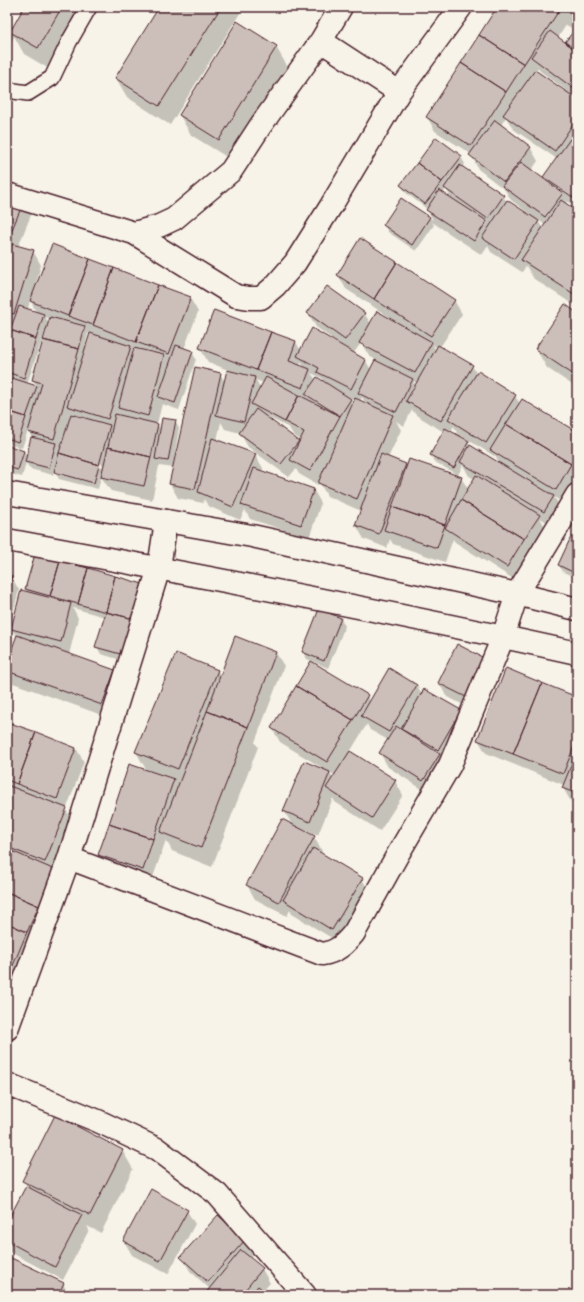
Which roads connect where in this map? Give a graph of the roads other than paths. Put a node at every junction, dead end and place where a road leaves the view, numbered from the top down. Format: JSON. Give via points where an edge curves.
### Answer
{"nodes":[{"id":1,"x":89,"y":7,"type":"edge"},
{"id":2,"x":341,"y":7,"type":"edge"},
{"id":3,"x":461,"y":7,"type":"edge"},
{"id":4,"x":321,"y":42,"type":"junction"},
{"id":5,"x":7,"y":90,"type":"edge"},
{"id":6,"x":399,"y":92,"type":"junction"},
{"id":7,"x":7,"y":194,"type":"edge"},
{"id":8,"x":134,"y":233,"type":"junction"},
{"id":9,"x":7,"y":492,"type":"edge"},
{"id":10,"x":577,"y":495,"type":"edge"},
{"id":11,"x":166,"y":521,"type":"junction"},
{"id":12,"x":7,"y":540,"type":"edge"},
{"id":13,"x":159,"y":568,"type":"junction"},
{"id":14,"x":517,"y":594,"type":"junction"},
{"id":15,"x":577,"y":609,"type":"edge"},
{"id":16,"x":503,"y":637,"type":"junction"},
{"id":17,"x":577,"y":653,"type":"edge"},
{"id":18,"x":69,"y":858,"type":"junction"},
{"id":19,"x":7,"y":1029,"type":"edge"},
{"id":20,"x":7,"y":1084,"type":"edge"},
{"id":21,"x":305,"y":1295,"type":"edge"}],
"edges":[{"from":1,"to":5,"type":"lane","via":[[52,78],[28,93]]},
{"from":2,"to":4,"type":"main road"},
{"from":3,"to":6,"type":"main road"},
{"from":4,"to":6,"type":"main road"},
{"from":4,"to":8,"type":"main road","via":[[231,171],[174,219]]},
{"from":6,"to":8,"type":"main road","via":[[295,263],[261,298],[236,296]]},
{"from":7,"to":8,"type":"main road"},
{"from":9,"to":11,"type":"main road"},
{"from":10,"to":14,"type":"main road"},
{"from":11,"to":13,"type":"main road"},
{"from":11,"to":14,"type":"main road","via":[[252,536]]},
{"from":12,"to":13,"type":"main road"},
{"from":13,"to":16,"type":"main road"},
{"from":13,"to":18,"type":"main road"},
{"from":14,"to":15,"type":"main road"},
{"from":14,"to":16,"type":"main road"},
{"from":16,"to":17,"type":"main road"},
{"from":16,"to":18,"type":"main road","via":[[450,765],[354,933],[337,950],[322,954]]},
{"from":18,"to":19,"type":"main road"},
{"from":20,"to":21,"type":"main road","via":[[98,1121],[157,1149],[217,1194]]}]}
